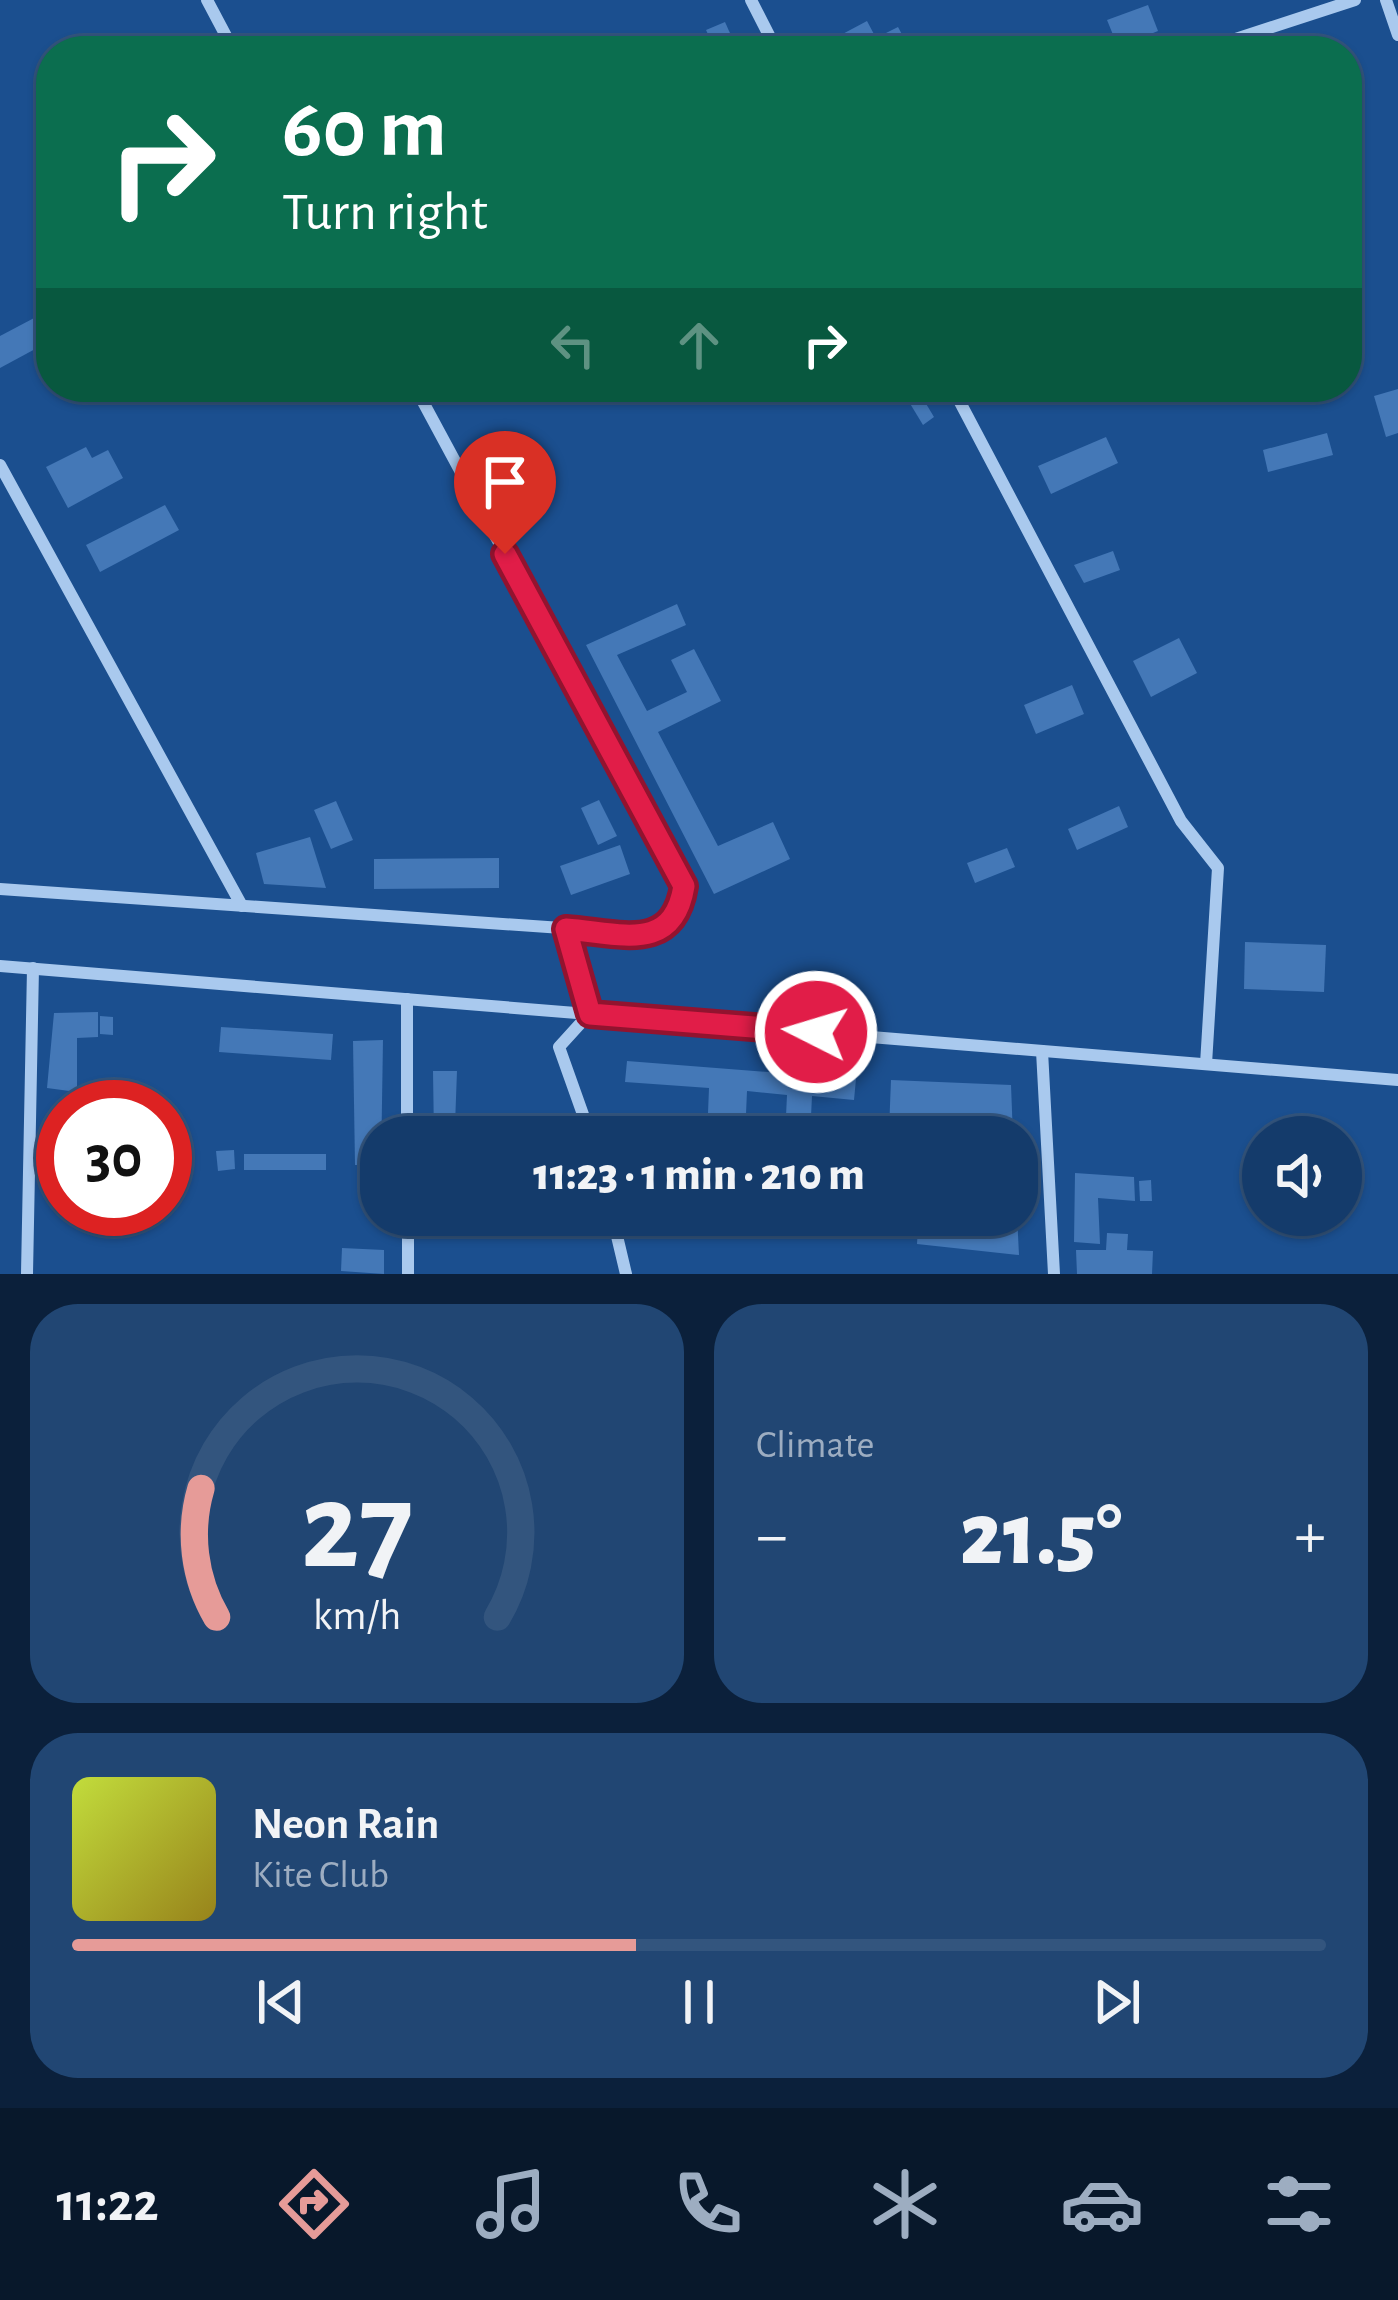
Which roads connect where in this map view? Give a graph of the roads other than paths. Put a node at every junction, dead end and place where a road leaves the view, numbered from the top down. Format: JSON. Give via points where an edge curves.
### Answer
{"nodes":[{"id":1,"x":207,"y":0,"type":"edge"},
{"id":2,"x":751,"y":0,"type":"edge"},
{"id":3,"x":1355,"y":0,"type":"edge"},
{"id":4,"x":1386,"y":0,"type":"edge"},
{"id":5,"x":1398,"y":35,"type":"edge"},
{"id":6,"x":226,"y":36,"type":"edge"},
{"id":7,"x":769,"y":36,"type":"edge"},
{"id":8,"x":1245,"y":36,"type":"edge"},
{"id":9,"x":423,"y":402,"type":"edge"},
{"id":10,"x":960,"y":402,"type":"edge"},
{"id":11,"x":0,"y":465,"type":"edge"},
{"id":12,"x":0,"y":889,"type":"edge"},
{"id":13,"x":242,"y":906,"type":"junction"},
{"id":14,"x":566,"y":929,"type":"junction"},
{"id":15,"x":0,"y":965,"type":"edge"},
{"id":16,"x":33,"y":968,"type":"junction"},
{"id":17,"x":407,"y":998,"type":"junction"},
{"id":18,"x":590,"y":1014,"type":"junction"},
{"id":19,"x":1042,"y":1051,"type":"junction"},
{"id":20,"x":1206,"y":1064,"type":"junction"},
{"id":21,"x":1398,"y":1080,"type":"edge"},
{"id":22,"x":407,"y":1116,"type":"edge"},
{"id":23,"x":584,"y":1116,"type":"edge"},
{"id":24,"x":408,"y":1236,"type":"edge"},
{"id":25,"x":617,"y":1236,"type":"edge"},
{"id":26,"x":26,"y":1274,"type":"edge"},
{"id":27,"x":408,"y":1274,"type":"edge"},
{"id":28,"x":626,"y":1274,"type":"edge"},
{"id":29,"x":1054,"y":1274,"type":"edge"}],
"edges":[{"from":1,"to":6,"type":"street"},
{"from":2,"to":7,"type":"street"},
{"from":3,"to":8,"type":"street"},
{"from":4,"to":5,"type":"street"},
{"from":9,"to":14,"type":"street","via":[[684,886],[671,924],[648,934]]},
{"from":10,"to":20,"type":"street","via":[[1181,821],[1218,868]]},
{"from":11,"to":13,"type":"street"},
{"from":12,"to":13,"type":"street"},
{"from":13,"to":14,"type":"street"},
{"from":14,"to":18,"type":"street"},
{"from":15,"to":16,"type":"street"},
{"from":16,"to":17,"type":"street"},
{"from":16,"to":26,"type":"street"},
{"from":17,"to":18,"type":"street"},
{"from":17,"to":22,"type":"street"},
{"from":18,"to":19,"type":"street"},
{"from":18,"to":23,"type":"street","via":[[559,1047]]},
{"from":19,"to":20,"type":"street"},
{"from":19,"to":29,"type":"street"},
{"from":20,"to":21,"type":"street"},
{"from":24,"to":27,"type":"street"},
{"from":25,"to":28,"type":"street"}]}
